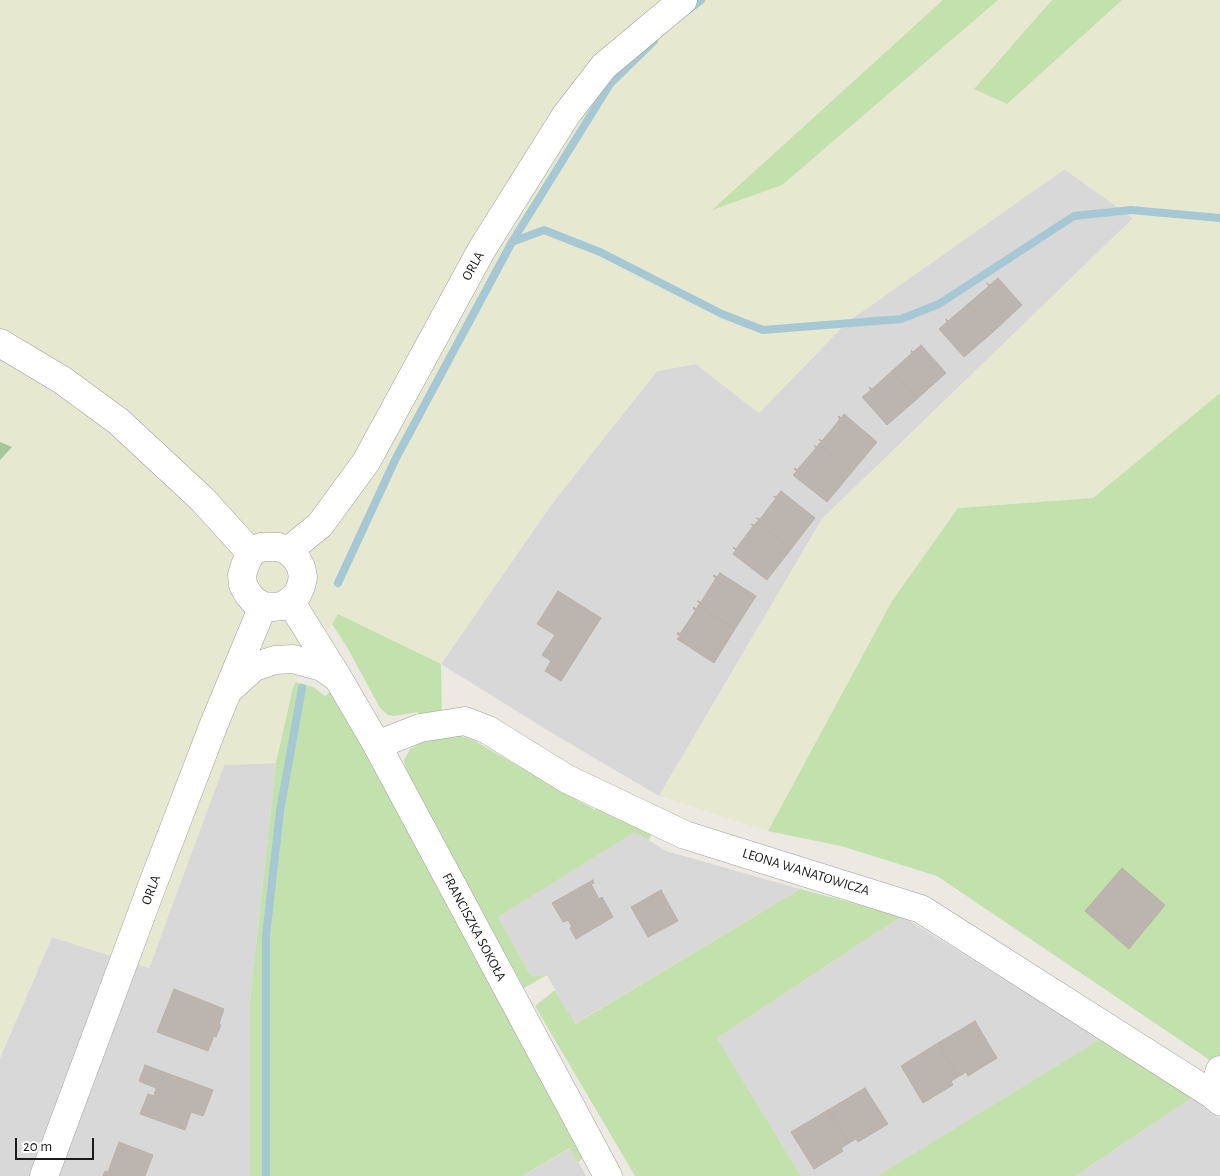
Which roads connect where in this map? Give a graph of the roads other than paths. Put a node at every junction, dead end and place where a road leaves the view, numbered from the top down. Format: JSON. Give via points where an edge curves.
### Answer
{"nodes":[{"id":1,"x":683,"y":0,"type":"edge"},
{"id":2,"x":0,"y":343,"type":"edge"},
{"id":3,"x":288,"y":551,"type":"junction"},
{"id":4,"x":251,"y":553,"type":"junction"},
{"id":5,"x":290,"y":601,"type":"junction"},
{"id":6,"x":263,"y":606,"type":"junction"},
{"id":7,"x":338,"y":678,"type":"junction"},
{"id":8,"x":228,"y":691,"type":"junction"},
{"id":9,"x":377,"y":745,"type":"junction"},
{"id":10,"x":1218,"y":1089,"type":"edge"},
{"id":11,"x":44,"y":1176,"type":"edge"},
{"id":12,"x":608,"y":1176,"type":"edge"}],
"edges":[{"from":1,"to":3,"type":"street","name":"ORLA","via":[[604,66],[566,115],[482,250],[366,462],[320,525]]},
{"from":2,"to":4,"type":"street","via":[[62,380],[118,421],[202,499]]},
{"from":3,"to":4,"type":"street","via":[[279,547],[262,547]]},
{"from":3,"to":5,"type":"street","via":[[296,558],[303,577],[297,595]]},
{"from":4,"to":6,"type":"street","via":[[242,575],[243,585],[254,601]]},
{"from":5,"to":6,"type":"street","via":[[282,606]]},
{"from":5,"to":7,"type":"street","name":"FRANCISZKA SOKOŁA"},
{"from":6,"to":8,"type":"street","name":"ORLA"},
{"from":7,"to":8,"type":"street","via":[[322,667],[293,659],[275,660],[254,667]]},
{"from":7,"to":9,"type":"street","name":"FRANCISZKA SOKOŁA"},
{"from":8,"to":11,"type":"street","name":"ORLA"},
{"from":9,"to":10,"type":"street","name":"LEONA WANATOWICZA","via":[[420,728],[464,721],[488,730],[567,779],[685,835],[921,908]]},
{"from":9,"to":12,"type":"street","name":"FRANCISZKA SOKOŁA"}]}
